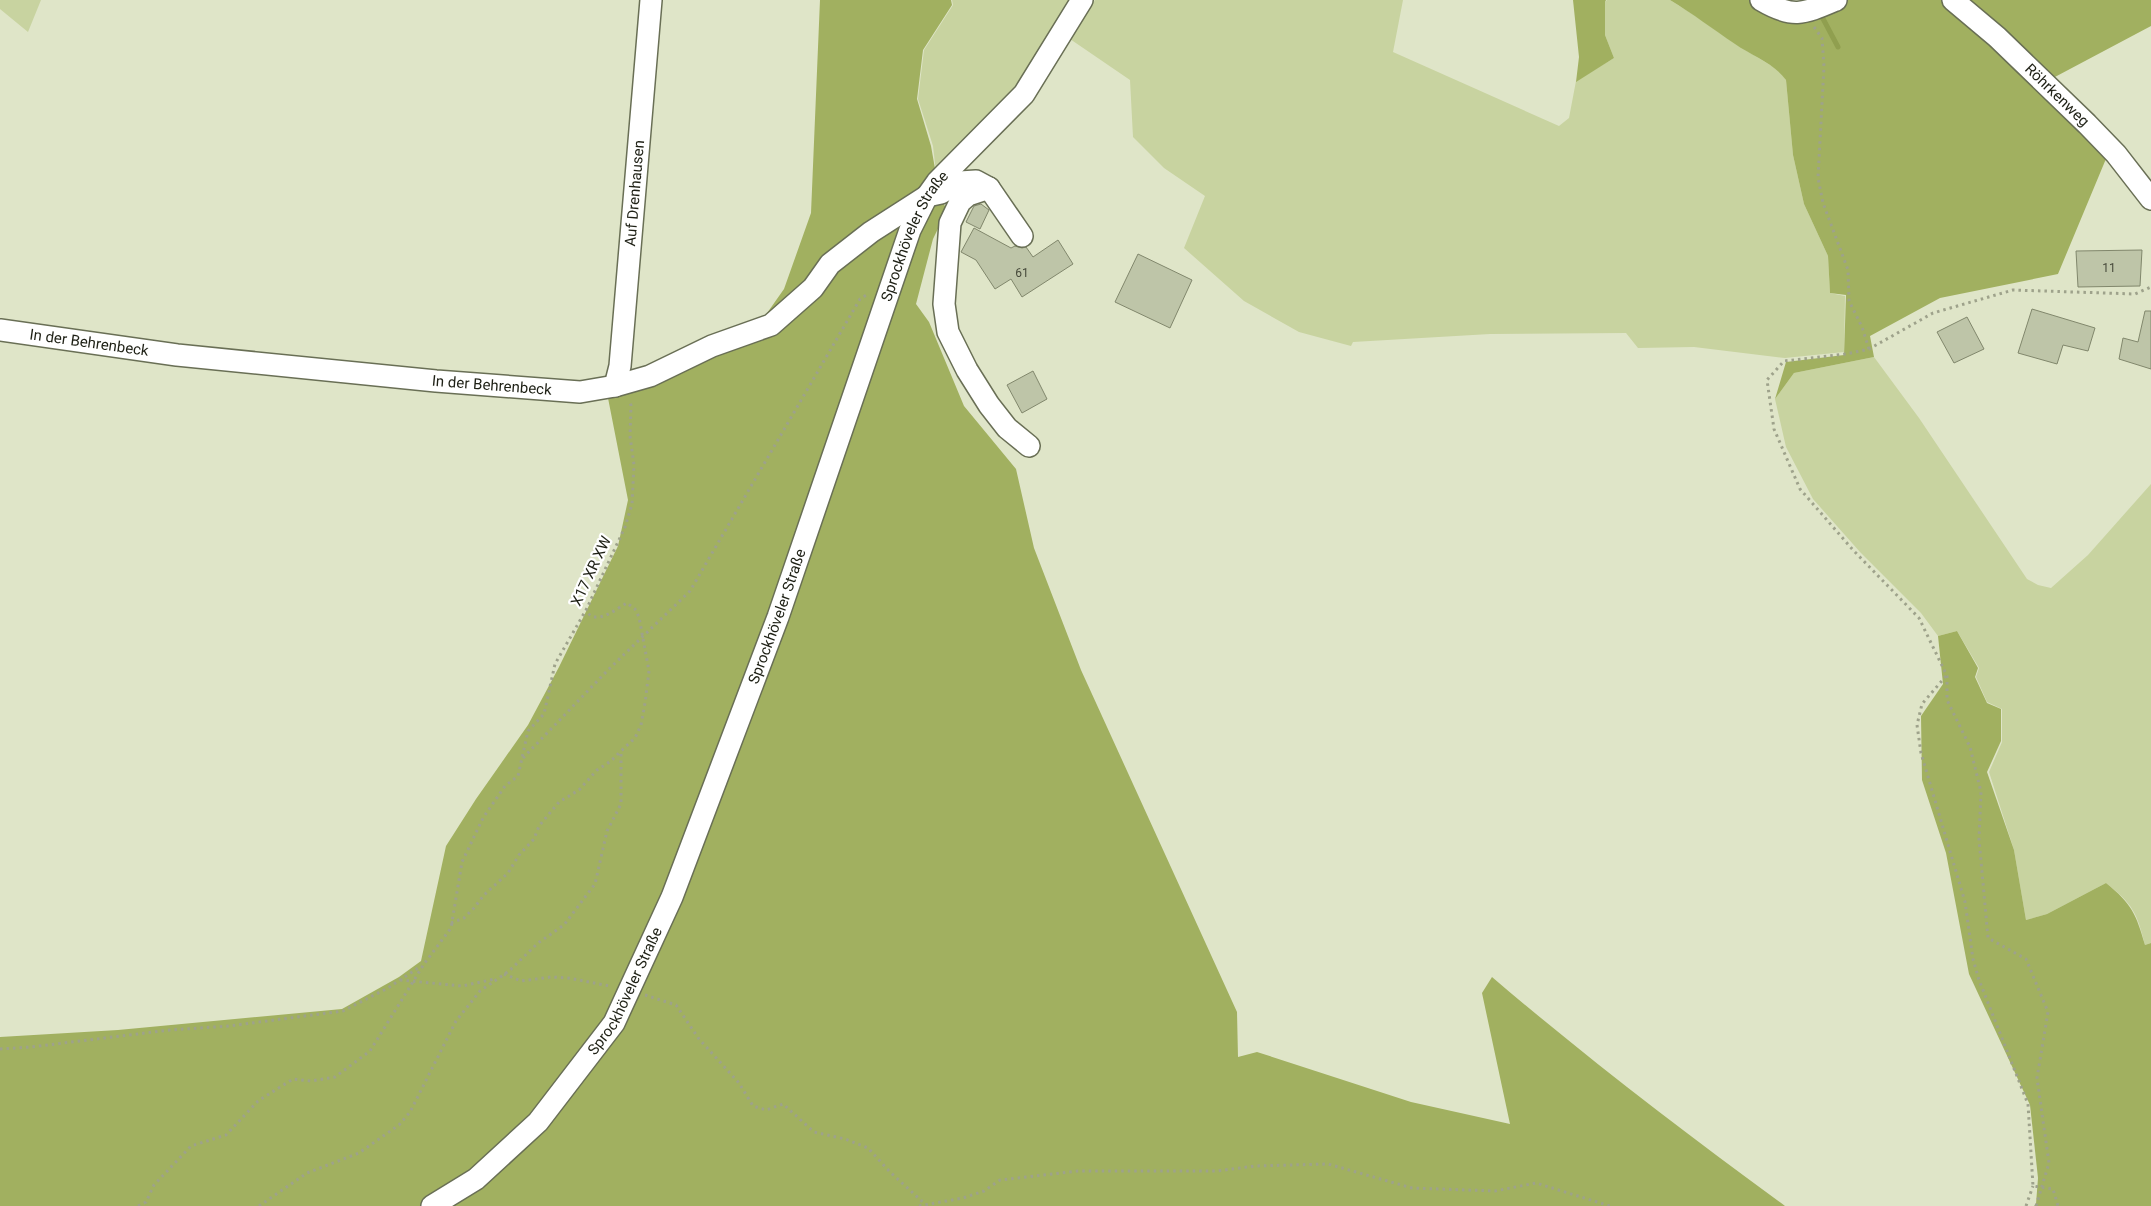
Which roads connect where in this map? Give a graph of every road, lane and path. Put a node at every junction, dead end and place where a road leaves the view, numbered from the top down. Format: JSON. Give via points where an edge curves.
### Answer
{"nodes":[{"id":1,"x":651,"y":0,"type":"edge"},
{"id":2,"x":1082,"y":0,"type":"edge"},
{"id":3,"x":1761,"y":0,"type":"edge"},
{"id":4,"x":1836,"y":0,"type":"edge"},
{"id":5,"x":1953,"y":0,"type":"edge"},
{"id":6,"x":1803,"y":12,"type":"junction"},
{"id":7,"x":989,"y":188,"type":"junction"},
{"id":8,"x":927,"y":196,"type":"junction"},
{"id":9,"x":2151,"y":199,"type":"edge"},
{"id":10,"x":1022,"y":236,"type":"dead end"},
{"id":11,"x":892,"y":281,"type":"junction"},
{"id":12,"x":2151,"y":287,"type":"edge"},
{"id":13,"x":0,"y":330,"type":"edge"},
{"id":14,"x":1869,"y":350,"type":"junction"},
{"id":15,"x":615,"y":386,"type":"junction"},
{"id":16,"x":1028,"y":446,"type":"dead end"},
{"id":17,"x":586,"y":610,"type":"junction"},
{"id":18,"x":642,"y":637,"type":"junction"},
{"id":19,"x":1947,"y":676,"type":"junction"},
{"id":20,"x":621,"y":751,"type":"junction"},
{"id":21,"x":522,"y":758,"type":"junction"},
{"id":22,"x":451,"y":923,"type":"junction"},
{"id":23,"x":424,"y":964,"type":"junction"},
{"id":24,"x":504,"y":974,"type":"junction"},
{"id":25,"x":498,"y":978,"type":"junction"},
{"id":26,"x":399,"y":980,"type":"junction"},
{"id":27,"x":412,"y":982,"type":"junction"},
{"id":28,"x":628,"y":990,"type":"junction"},
{"id":29,"x":0,"y":1049,"type":"edge"},
{"id":30,"x":2033,"y":1186,"type":"junction"},
{"id":31,"x":2042,"y":1186,"type":"junction"},
{"id":32,"x":926,"y":1204,"type":"junction"},
{"id":33,"x":138,"y":1206,"type":"edge"},
{"id":34,"x":259,"y":1206,"type":"edge"},
{"id":35,"x":432,"y":1206,"type":"edge"},
{"id":36,"x":919,"y":1206,"type":"edge"},
{"id":37,"x":1610,"y":1206,"type":"edge"},
{"id":38,"x":2026,"y":1206,"type":"edge"},
{"id":39,"x":2036,"y":1206,"type":"edge"},
{"id":40,"x":2058,"y":1206,"type":"edge"}],
"edges":[{"from":1,"to":15,"type":"street","name":"Auf Drenhausen","via":[[620,366]]},
{"from":2,"to":8,"type":"street","name":"Sprockhöveler Straße","via":[[1024,94]]},
{"from":3,"to":6,"type":"street","via":[[1783,11]]},
{"from":4,"to":6,"type":"street"},
{"from":5,"to":9,"type":"street","name":"Röhrkenweg","via":[[1997,37],[2088,124]]},
{"from":6,"to":14,"type":"path","via":[[1822,38],[1824,66],[1818,178],[1823,203],[1848,270],[1849,302]]},
{"from":7,"to":8,"type":"street","via":[[976,181],[960,182]]},
{"from":7,"to":10,"type":"street"},
{"from":7,"to":16,"type":"street","via":[[968,195],[960,202],[950,223],[944,304],[948,332],[966,370],[989,405]]},
{"from":8,"to":11,"type":"street","name":"Sprockhöveler Straße","via":[[910,230]]},
{"from":8,"to":15,"type":"street","name":"In der Behrenbeck","via":[[871,232],[830,264],[812,288],[771,325],[712,346],[650,376]]},
{"from":11,"to":18,"type":"path","via":[[860,299],[690,591]]},
{"from":11,"to":28,"type":"street","name":"Sprockhöveler Straße","via":[[775,626],[672,897]]},
{"from":12,"to":14,"type":"path","via":[[2135,294],[2013,290],[1933,313]]},
{"from":13,"to":15,"type":"street","name":"In der Behrenbeck","via":[[177,355],[436,381],[580,392]]},
{"from":14,"to":19,"type":"path","via":[[1784,361],[1767,380],[1774,429],[1800,489],[1919,618]]},
{"from":15,"to":17,"type":"path","name":"X17 XR XW","via":[[631,405],[632,504],[625,528]]},
{"from":17,"to":18,"type":"path","via":[[594,618],[605,616],[627,603],[639,617]]},
{"from":17,"to":21,"type":"path","name":"X17 XR XW","via":[[555,664],[544,714],[528,731]]},
{"from":18,"to":20,"type":"path","via":[[650,671],[642,718],[635,738]]},
{"from":18,"to":21,"type":"path"},
{"from":19,"to":30,"type":"path","via":[[1922,704],[1916,725],[1921,753],[1964,902],[1975,966],[2028,1104]]},
{"from":19,"to":31,"type":"path","via":[[1947,700],[1970,747],[1981,792],[1979,839],[1988,938],[2026,959],[2048,1012],[2038,1078],[2049,1163]]},
{"from":20,"to":22,"type":"path","via":[[579,790],[559,802],[508,873],[464,918]]},
{"from":20,"to":24,"type":"path","via":[[621,804],[607,831],[595,884],[564,925]]},
{"from":21,"to":22,"type":"path","via":[[518,776],[505,786],[483,818],[462,862]]},
{"from":22,"to":23,"type":"path","via":[[451,928]]},
{"from":23,"to":26,"type":"path"},
{"from":23,"to":27,"type":"path"},
{"from":24,"to":25,"type":"path"},
{"from":24,"to":28,"type":"path","via":[[521,981],[568,978]]},
{"from":25,"to":27,"type":"path","via":[[462,986]]},
{"from":25,"to":34,"type":"path","via":[[480,991],[456,1021],[410,1112],[399,1125],[359,1153],[307,1173]]},
{"from":26,"to":27,"type":"path"},
{"from":26,"to":29,"type":"path","via":[[343,1011]]},
{"from":27,"to":33,"type":"path","via":[[370,1051],[335,1077],[311,1081],[293,1079],[258,1100],[226,1135],[191,1146],[154,1185],[146,1202]]},
{"from":28,"to":32,"type":"path","via":[[676,1005],[699,1039],[739,1083],[753,1106],[766,1110],[783,1104],[814,1132],[868,1148]]},
{"from":28,"to":35,"type":"street","name":"Sprockhöveler Straße","via":[[614,1023],[538,1122],[476,1179]]},
{"from":30,"to":31,"type":"path"},
{"from":30,"to":38,"type":"path"},
{"from":31,"to":39,"type":"path"},
{"from":31,"to":40,"type":"path","via":[[2052,1189]]},
{"from":32,"to":36,"type":"path"},
{"from":32,"to":37,"type":"path","via":[[964,1198],[984,1191],[1000,1180],[1078,1171],[1217,1171],[1255,1166],[1328,1164],[1412,1188],[1495,1191],[1536,1183]]}]}
